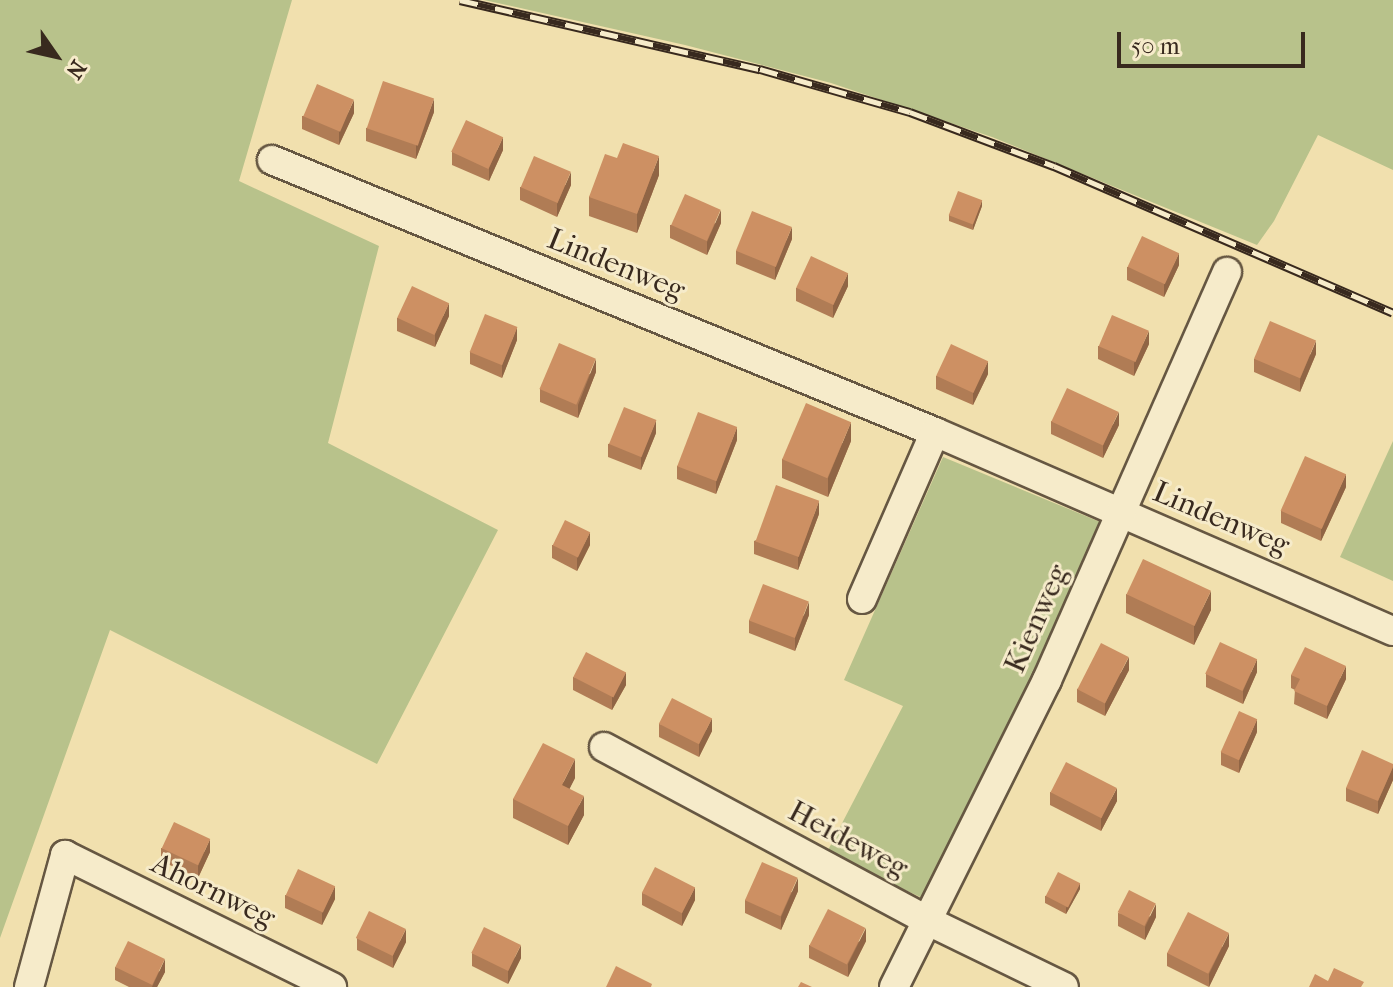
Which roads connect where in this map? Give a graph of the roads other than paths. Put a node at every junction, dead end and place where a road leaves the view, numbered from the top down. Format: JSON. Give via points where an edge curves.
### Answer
{"nodes":[{"id":1,"x":272,"y":160,"type":"dead end"},
{"id":2,"x":1227,"y":272,"type":"dead end"},
{"id":3,"x":935,"y":432,"type":"junction"},
{"id":4,"x":1122,"y":513,"type":"junction"},
{"id":5,"x":862,"y":599,"type":"dead end"},
{"id":6,"x":1393,"y":631,"type":"edge"},
{"id":7,"x":604,"y":747,"type":"dead end"},
{"id":8,"x":928,"y":921,"type":"junction"},
{"id":9,"x":29,"y":987,"type":"edge"},
{"id":10,"x":332,"y":987,"type":"edge"},
{"id":11,"x":894,"y":987,"type":"edge"},
{"id":12,"x":1064,"y":987,"type":"edge"}],
"edges":[{"from":1,"to":3,"type":"street","name":"Lindenweg"},
{"from":2,"to":4,"type":"street","name":"Kienweg"},
{"from":3,"to":4,"type":"street","name":"Lindenweg"},
{"from":3,"to":5,"type":"street"},
{"from":4,"to":6,"type":"street","name":"Lindenweg"},
{"from":4,"to":8,"type":"street","name":"Kienweg"},
{"from":7,"to":8,"type":"street","name":"Heideweg"},
{"from":8,"to":11,"type":"street","name":"Kienweg"},
{"from":8,"to":12,"type":"street","name":"Heideweg"},
{"from":9,"to":10,"type":"street","name":"Ahornweg","via":[[65,855]]}]}
